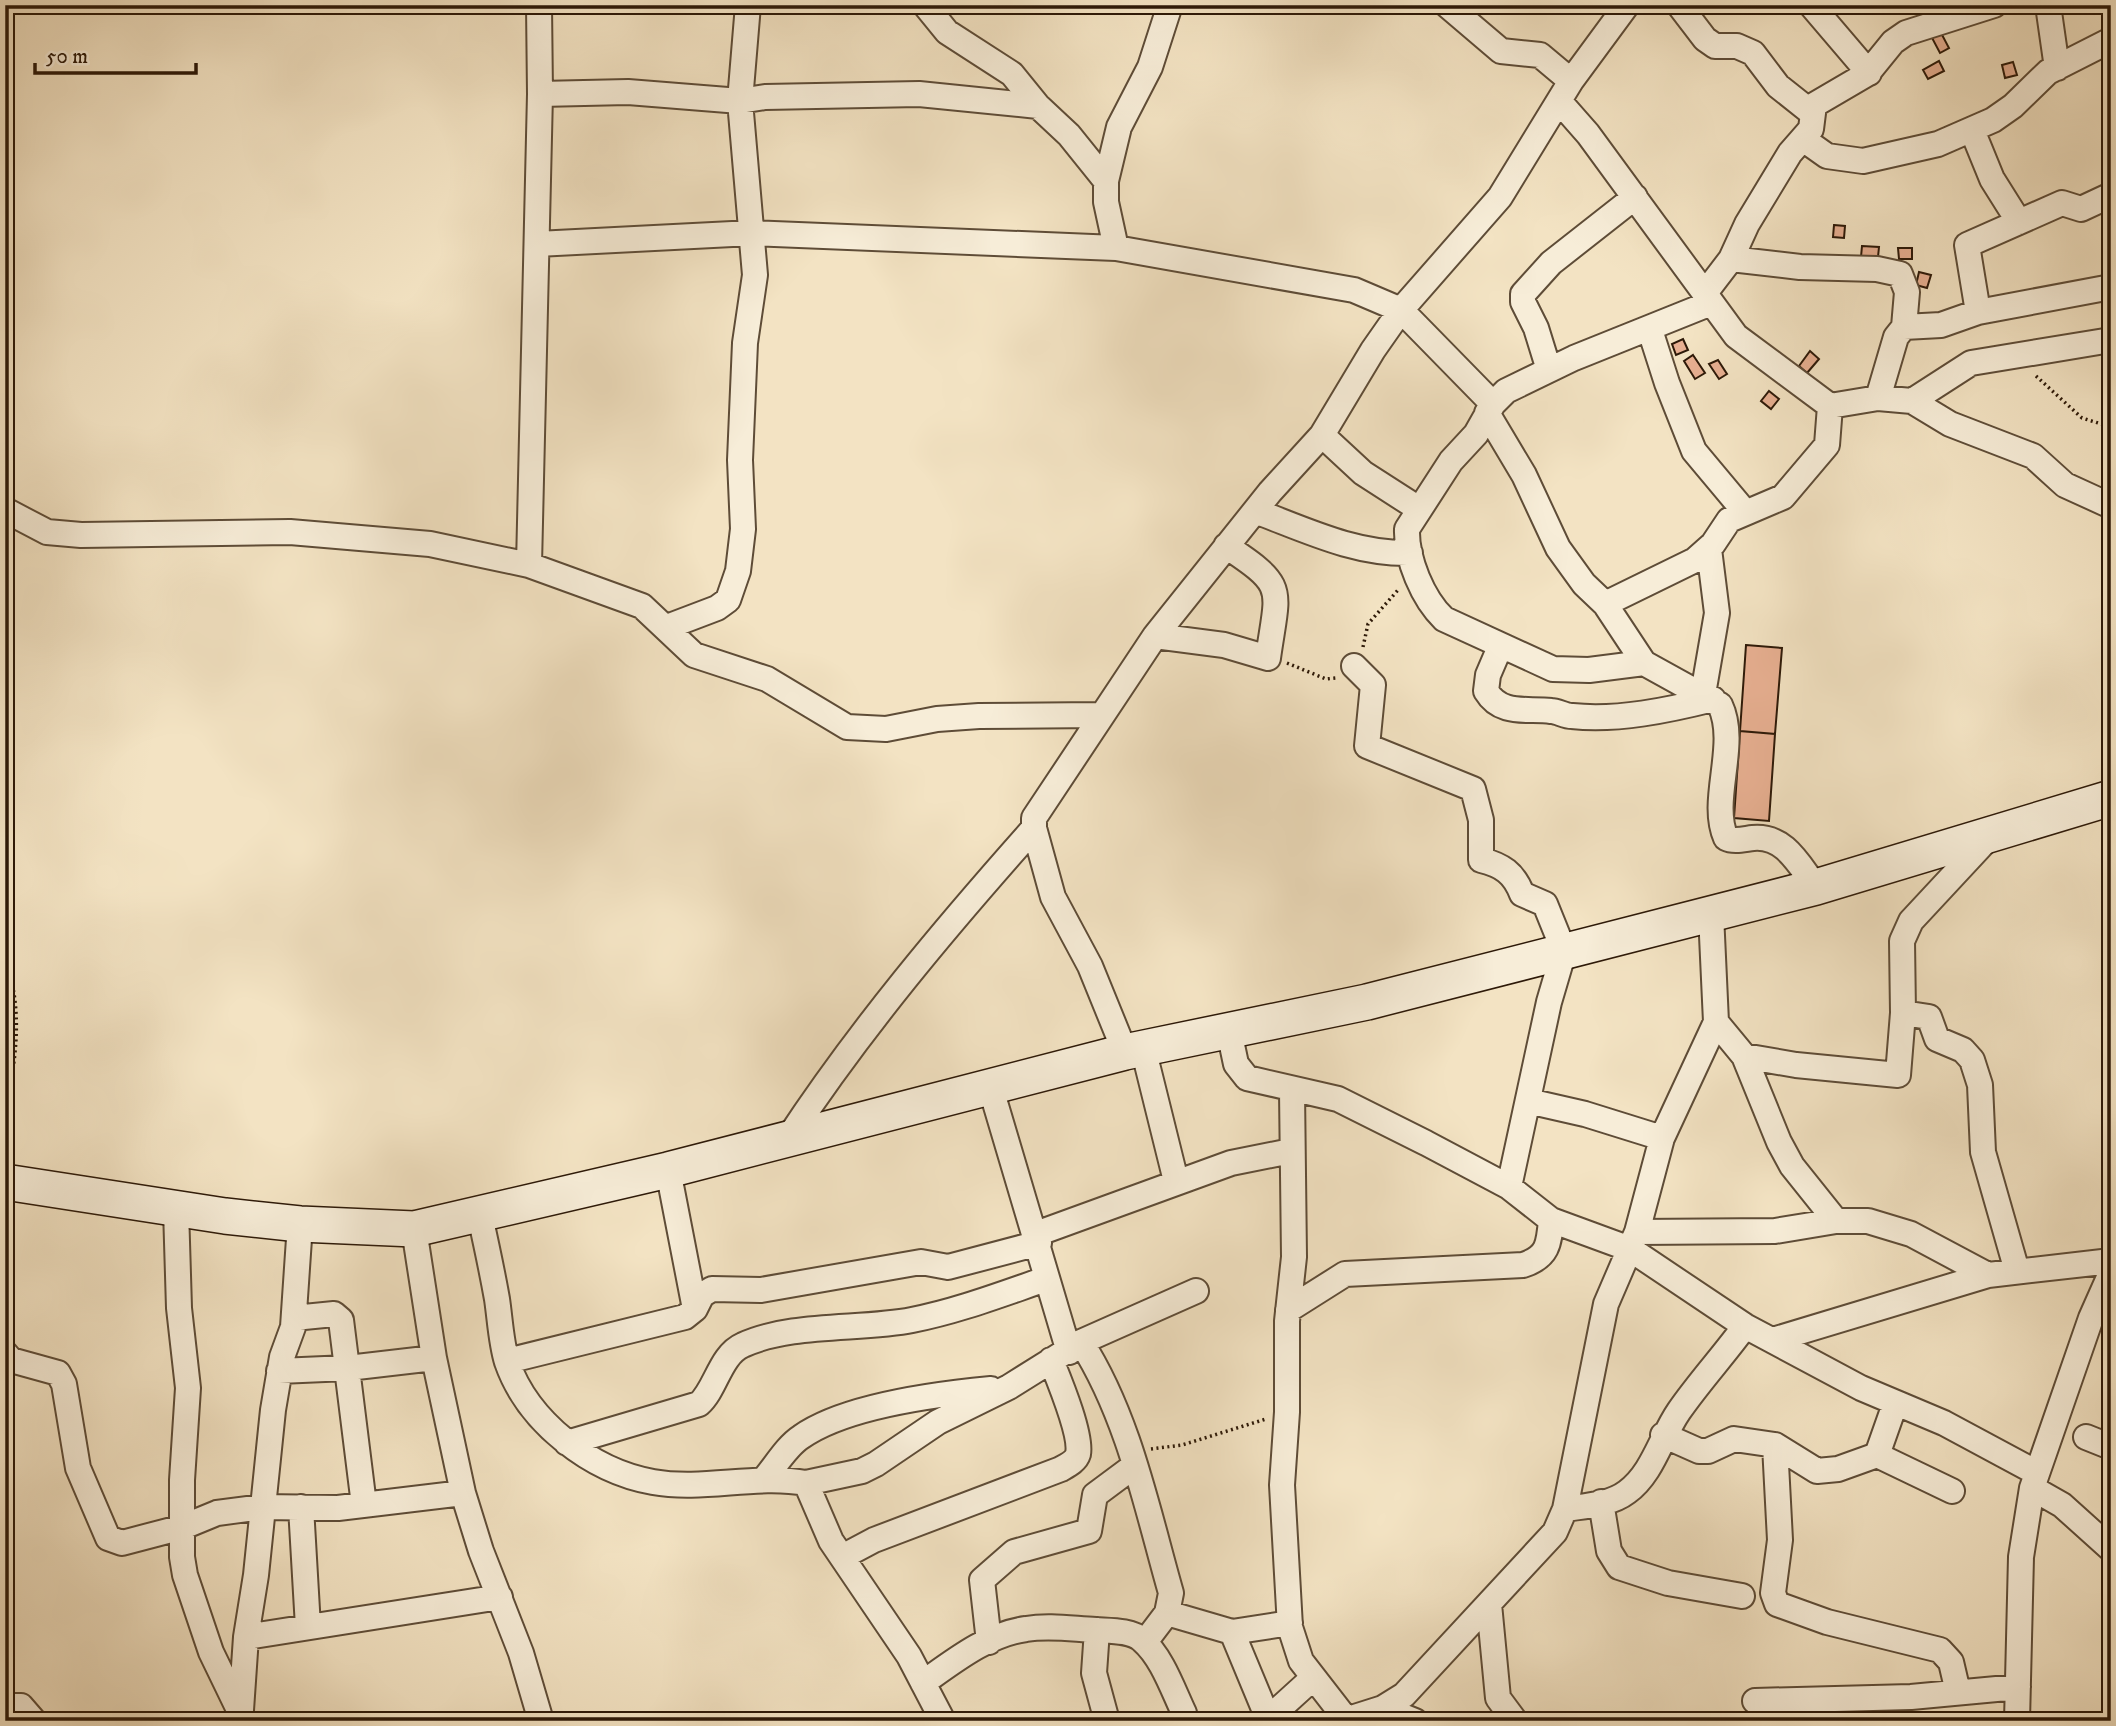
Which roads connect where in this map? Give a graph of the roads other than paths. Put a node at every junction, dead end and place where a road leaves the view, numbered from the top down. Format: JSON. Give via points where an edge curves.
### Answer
{"nodes":[{"id":1,"x":539,"y":5,"type":"edge"},
{"id":2,"x":748,"y":5,"type":"edge"},
{"id":3,"x":925,"y":5,"type":"edge"},
{"id":4,"x":1170,"y":5,"type":"edge"},
{"id":5,"x":1447,"y":5,"type":"edge"},
{"id":6,"x":1627,"y":5,"type":"edge"},
{"id":7,"x":1679,"y":5,"type":"edge"},
{"id":8,"x":1811,"y":5,"type":"edge"},
{"id":9,"x":1994,"y":5,"type":"edge"},
{"id":10,"x":2048,"y":5,"type":"edge"},
{"id":11,"x":2111,"y":40,"type":"edge"},
{"id":12,"x":2057,"y":68,"type":"junction"},
{"id":13,"x":1869,"y":72,"type":"junction"},
{"id":14,"x":1565,"y":91,"type":"junction"},
{"id":15,"x":540,"y":94,"type":"junction"},
{"id":16,"x":740,"y":101,"type":"junction"},
{"id":17,"x":1038,"y":106,"type":"junction"},
{"id":18,"x":1812,"y":113,"type":"junction"},
{"id":19,"x":1972,"y":130,"type":"junction"},
{"id":20,"x":1803,"y":139,"type":"junction"},
{"id":21,"x":1106,"y":181,"type":"junction"},
{"id":22,"x":2111,"y":195,"type":"edge"},
{"id":23,"x":1634,"y":197,"type":"junction"},
{"id":24,"x":2019,"y":222,"type":"junction"},
{"id":25,"x":752,"y":233,"type":"junction"},
{"id":26,"x":537,"y":244,"type":"junction"},
{"id":27,"x":1116,"y":248,"type":"junction"},
{"id":28,"x":1731,"y":259,"type":"junction"},
{"id":29,"x":2111,"y":287,"type":"edge"},
{"id":30,"x":1708,"y":298,"type":"junction"},
{"id":31,"x":1401,"y":310,"type":"junction"},
{"id":32,"x":1978,"y":312,"type":"junction"},
{"id":33,"x":1904,"y":327,"type":"junction"},
{"id":34,"x":1650,"y":330,"type":"junction"},
{"id":35,"x":2111,"y":340,"type":"edge"},
{"id":36,"x":1549,"y":370,"type":"junction"},
{"id":37,"x":1878,"y":398,"type":"junction"},
{"id":38,"x":1912,"y":401,"type":"junction"},
{"id":39,"x":1830,"y":406,"type":"junction"},
{"id":40,"x":1490,"y":408,"type":"junction"},
{"id":41,"x":1322,"y":435,"type":"junction"},
{"id":42,"x":2111,"y":506,"type":"edge"},
{"id":43,"x":1419,"y":509,"type":"junction"},
{"id":44,"x":5,"y":510,"type":"edge"},
{"id":45,"x":1255,"y":511,"type":"junction"},
{"id":46,"x":1745,"y":512,"type":"junction"},
{"id":47,"x":1226,"y":545,"type":"junction"},
{"id":48,"x":1709,"y":549,"type":"junction"},
{"id":49,"x":1412,"y":560,"type":"junction"},
{"id":50,"x":530,"y":565,"type":"junction"},
{"id":51,"x":1605,"y":604,"type":"junction"},
{"id":52,"x":667,"y":627,"type":"junction"},
{"id":53,"x":1155,"y":636,"type":"junction"},
{"id":54,"x":1500,"y":647,"type":"junction"},
{"id":55,"x":1644,"y":663,"type":"junction"},
{"id":56,"x":1354,"y":666,"type":"road end"},
{"id":57,"x":1708,"y":696,"type":"junction"},
{"id":58,"x":1100,"y":715,"type":"junction"},
{"id":59,"x":2111,"y":798,"type":"edge"},
{"id":60,"x":1034,"y":828,"type":"junction"},
{"id":61,"x":1991,"y":835,"type":"junction"},
{"id":62,"x":1815,"y":887,"type":"junction"},
{"id":63,"x":1711,"y":914,"type":"junction"},
{"id":64,"x":1564,"y":951,"type":"junction"},
{"id":65,"x":1903,"y":1013,"type":"junction"},
{"id":66,"x":1716,"y":1022,"type":"junction"},
{"id":67,"x":1228,"y":1031,"type":"junction"},
{"id":68,"x":1134,"y":1050,"type":"junction"},
{"id":69,"x":1744,"y":1056,"type":"junction"},
{"id":70,"x":991,"y":1089,"type":"junction"},
{"id":71,"x":1292,"y":1091,"type":"junction"},
{"id":72,"x":1528,"y":1101,"type":"junction"},
{"id":73,"x":1662,"y":1138,"type":"junction"},
{"id":74,"x":787,"y":1139,"type":"junction"},
{"id":75,"x":1292,"y":1151,"type":"junction"},
{"id":76,"x":668,"y":1170,"type":"junction"},
{"id":77,"x":1176,"y":1181,"type":"junction"},
{"id":78,"x":5,"y":1182,"type":"edge"},
{"id":79,"x":1510,"y":1187,"type":"junction"},
{"id":80,"x":176,"y":1209,"type":"junction"},
{"id":81,"x":480,"y":1216,"type":"junction"},
{"id":82,"x":1551,"y":1220,"type":"junction"},
{"id":83,"x":1836,"y":1221,"type":"junction"},
{"id":84,"x":300,"y":1224,"type":"junction"},
{"id":85,"x":414,"y":1229,"type":"junction"},
{"id":86,"x":1038,"y":1239,"type":"junction"},
{"id":87,"x":1634,"y":1241,"type":"junction"},
{"id":88,"x":2111,"y":1261,"type":"edge"},
{"id":89,"x":2017,"y":1271,"type":"junction"},
{"id":90,"x":2111,"y":1273,"type":"edge"},
{"id":91,"x":1988,"y":1275,"type":"junction"},
{"id":92,"x":1046,"y":1279,"type":"junction"},
{"id":93,"x":1196,"y":1292,"type":"dead end"},
{"id":94,"x":695,"y":1309,"type":"junction"},
{"id":95,"x":1288,"y":1310,"type":"junction"},
{"id":96,"x":294,"y":1318,"type":"junction"},
{"id":97,"x":1745,"y":1326,"type":"junction"},
{"id":98,"x":1773,"y":1340,"type":"junction"},
{"id":99,"x":1067,"y":1352,"type":"junction"},
{"id":100,"x":5,"y":1353,"type":"edge"},
{"id":101,"x":434,"y":1359,"type":"junction"},
{"id":102,"x":507,"y":1361,"type":"junction"},
{"id":103,"x":348,"y":1368,"type":"junction"},
{"id":104,"x":279,"y":1371,"type":"junction"},
{"id":105,"x":1009,"y":1387,"type":"junction"},
{"id":106,"x":1895,"y":1404,"type":"junction"},
{"id":107,"x":1663,"y":1435,"type":"junction"},
{"id":108,"x":2086,"y":1437,"type":"dead end"},
{"id":109,"x":567,"y":1443,"type":"junction"},
{"id":110,"x":1775,"y":1445,"type":"junction"},
{"id":111,"x":2111,"y":1447,"type":"edge"},
{"id":112,"x":1877,"y":1455,"type":"junction"},
{"id":113,"x":1132,"y":1459,"type":"junction"},
{"id":114,"x":765,"y":1478,"type":"junction"},
{"id":115,"x":2034,"y":1480,"type":"junction"},
{"id":116,"x":806,"y":1483,"type":"junction"},
{"id":117,"x":1952,"y":1490,"type":"dead end"},
{"id":118,"x":463,"y":1493,"type":"junction"},
{"id":119,"x":1601,"y":1502,"type":"junction"},
{"id":120,"x":364,"y":1505,"type":"junction"},
{"id":121,"x":262,"y":1507,"type":"junction"},
{"id":122,"x":301,"y":1507,"type":"junction"},
{"id":123,"x":1564,"y":1509,"type":"junction"},
{"id":124,"x":183,"y":1527,"type":"junction"},
{"id":125,"x":2111,"y":1549,"type":"edge"},
{"id":126,"x":842,"y":1557,"type":"junction"},
{"id":127,"x":1742,"y":1596,"type":"dead end"},
{"id":128,"x":500,"y":1597,"type":"junction"},
{"id":129,"x":1489,"y":1604,"type":"junction"},
{"id":130,"x":1167,"y":1613,"type":"junction"},
{"id":131,"x":1290,"y":1623,"type":"junction"},
{"id":132,"x":308,"y":1627,"type":"junction"},
{"id":133,"x":1097,"y":1630,"type":"junction"},
{"id":134,"x":1233,"y":1632,"type":"junction"},
{"id":135,"x":246,"y":1637,"type":"junction"},
{"id":136,"x":989,"y":1642,"type":"junction"},
{"id":137,"x":1145,"y":1642,"type":"junction"},
{"id":138,"x":1313,"y":1678,"type":"junction"},
{"id":139,"x":923,"y":1683,"type":"junction"},
{"id":140,"x":2018,"y":1687,"type":"junction"},
{"id":141,"x":1958,"y":1692,"type":"junction"},
{"id":142,"x":1755,"y":1701,"type":"dead end"},
{"id":143,"x":5,"y":1706,"type":"edge"},
{"id":144,"x":1383,"y":1708,"type":"junction"},
{"id":145,"x":1184,"y":1713,"type":"dead end"},
{"id":146,"x":241,"y":1717,"type":"edge"},
{"id":147,"x":1505,"y":1719,"type":"edge"},
{"id":148,"x":1269,"y":1720,"type":"edge"},
{"id":149,"x":1344,"y":1720,"type":"edge"},
{"id":150,"x":34,"y":1721,"type":"edge"},
{"id":151,"x":541,"y":1721,"type":"edge"},
{"id":152,"x":943,"y":1721,"type":"edge"},
{"id":153,"x":1107,"y":1721,"type":"edge"},
{"id":154,"x":1415,"y":1721,"type":"edge"},
{"id":155,"x":2017,"y":1721,"type":"edge"}],
"edges":[{"from":1,"to":15,"type":"street"},
{"from":2,"to":16,"type":"street"},
{"from":3,"to":17,"type":"street","via":[[947,32],[1012,74]]},
{"from":4,"to":21,"type":"street","via":[[1150,67],[1119,127]]},
{"from":5,"to":14,"type":"street","via":[[1501,51],[1540,55]]},
{"from":6,"to":14,"type":"street"},
{"from":7,"to":18,"type":"street","via":[[1705,39],[1715,46],[1737,46],[1753,53],[1778,86]]},
{"from":8,"to":13,"type":"street"},
{"from":9,"to":13,"type":"street","via":[[1906,33]]},
{"from":10,"to":12,"type":"street"},
{"from":11,"to":12,"type":"street"},
{"from":12,"to":19,"type":"street","via":[[2013,106]]},
{"from":13,"to":18,"type":"street","via":[[1816,103]]},
{"from":14,"to":23,"type":"street"},
{"from":14,"to":31,"type":"street","via":[[1500,197]]},
{"from":15,"to":16,"type":"street","via":[[628,92]]},
{"from":15,"to":26,"type":"street"},
{"from":16,"to":17,"type":"street","via":[[919,94]]},
{"from":16,"to":25,"type":"street"},
{"from":17,"to":21,"type":"street"},
{"from":18,"to":20,"type":"street","via":[[1811,129]]},
{"from":19,"to":20,"type":"street","via":[[1909,153],[1863,161],[1827,156]]},
{"from":19,"to":24,"type":"street","via":[[1992,179]]},
{"from":20,"to":28,"type":"street","via":[[1759,202]]},
{"from":21,"to":27,"type":"street"},
{"from":22,"to":24,"type":"street","via":[[2081,209],[2060,204]]},
{"from":23,"to":30,"type":"street"},
{"from":23,"to":36,"type":"street","via":[[1550,263],[1522,294]]},
{"from":24,"to":32,"type":"street","via":[[1967,245]]},
{"from":25,"to":26,"type":"street"},
{"from":25,"to":27,"type":"street"},
{"from":25,"to":52,"type":"street","via":[[755,275],[745,342],[740,460],[743,528],[738,572],[728,600]]},
{"from":26,"to":50,"type":"street"},
{"from":27,"to":31,"type":"street","via":[[1354,290]]},
{"from":28,"to":30,"type":"street"},
{"from":28,"to":33,"type":"street","via":[[1900,274],[1907,292]]},
{"from":29,"to":32,"type":"street"},
{"from":30,"to":34,"type":"street"},
{"from":30,"to":39,"type":"street","via":[[1736,336]]},
{"from":31,"to":40,"type":"street"},
{"from":31,"to":41,"type":"street"},
{"from":32,"to":33,"type":"street","via":[[1941,325]]},
{"from":33,"to":37,"type":"street","via":[[1896,337]]},
{"from":34,"to":36,"type":"street"},
{"from":34,"to":46,"type":"street","via":[[1695,451]]},
{"from":35,"to":38,"type":"street","via":[[1970,363]]},
{"from":36,"to":40,"type":"street","via":[[1506,391]]},
{"from":37,"to":38,"type":"street"},
{"from":37,"to":39,"type":"street"},
{"from":38,"to":42,"type":"street","via":[[1950,424],[2033,456],[2065,485]]},
{"from":39,"to":46,"type":"street","via":[[1827,445],[1821,456],[1783,497]]},
{"from":40,"to":43,"type":"street"},
{"from":40,"to":51,"type":"street","via":[[1558,548]]},
{"from":41,"to":43,"type":"street","via":[[1363,472]]},
{"from":41,"to":45,"type":"street"},
{"from":43,"to":49,"type":"street","via":[[1407,529]]},
{"from":44,"to":50,"type":"street","via":[[47,532],[290,532],[430,544]]},
{"from":45,"to":47,"type":"street"},
{"from":45,"to":49,"type":"street","via":[[1357,549]]},
{"from":46,"to":48,"type":"street","via":[[1729,520]]},
{"from":47,"to":53,"type":"street"},
{"from":47,"to":53,"type":"street","via":[[1261,569],[1273,586],[1276,600],[1268,658],[1215,644]]},
{"from":48,"to":51,"type":"street"},
{"from":48,"to":57,"type":"street","via":[[1717,613]]},
{"from":49,"to":54,"type":"street","via":[[1444,620]]},
{"from":50,"to":52,"type":"street","via":[[642,606]]},
{"from":51,"to":55,"type":"street"},
{"from":52,"to":58,"type":"street","via":[[694,655],[767,679],[847,727],[886,729],[937,719]]},
{"from":53,"to":58,"type":"street"},
{"from":54,"to":55,"type":"street","via":[[1557,670]]},
{"from":54,"to":57,"type":"street","via":[[1486,691],[1514,710],[1548,710],[1573,717],[1630,714]]},
{"from":55,"to":57,"type":"street"},
{"from":56,"to":64,"type":"street","via":[[1373,685],[1367,746],[1473,789],[1481,820],[1481,860],[1500,865],[1517,880],[1522,894],[1545,904]]},
{"from":57,"to":62,"type":"street","via":[[1722,710],[1725,731],[1724,835],[1731,841],[1755,838],[1776,842],[1787,849]]},
{"from":58,"to":60,"type":"street","via":[[1034,818]]},
{"from":59,"to":61,"type":"street"},
{"from":60,"to":68,"type":"street","via":[[1053,897]]},
{"from":60,"to":74,"type":"street","via":[[836,1065]]},
{"from":61,"to":62,"type":"street"},
{"from":61,"to":65,"type":"street","via":[[1911,921],[1902,941]]},
{"from":62,"to":63,"type":"street"},
{"from":63,"to":64,"type":"street"},
{"from":63,"to":66,"type":"street"},
{"from":64,"to":67,"type":"street","via":[[1367,1002]]},
{"from":64,"to":72,"type":"street"},
{"from":65,"to":69,"type":"street","via":[[1898,1075]]},
{"from":65,"to":89,"type":"street","via":[[1930,1017],[1937,1039],[1963,1050],[1972,1060],[1980,1085],[1983,1152]]},
{"from":66,"to":69,"type":"street"},
{"from":66,"to":73,"type":"street"},
{"from":67,"to":68,"type":"street"},
{"from":67,"to":71,"type":"street","via":[[1236,1064],[1247,1078]]},
{"from":68,"to":70,"type":"street"},
{"from":68,"to":77,"type":"street"},
{"from":69,"to":83,"type":"street","via":[[1779,1142],[1797,1173]]},
{"from":70,"to":74,"type":"street"},
{"from":70,"to":86,"type":"street"},
{"from":71,"to":75,"type":"street"},
{"from":71,"to":79,"type":"street","via":[[1338,1099]]},
{"from":72,"to":73,"type":"street"},
{"from":72,"to":79,"type":"street"},
{"from":73,"to":87,"type":"street"},
{"from":74,"to":76,"type":"street"},
{"from":75,"to":77,"type":"street","via":[[1231,1163]]},
{"from":75,"to":95,"type":"street","via":[[1294,1257]]},
{"from":76,"to":81,"type":"street"},
{"from":76,"to":94,"type":"street"},
{"from":77,"to":86,"type":"street"},
{"from":78,"to":80,"type":"street"},
{"from":79,"to":82,"type":"street"},
{"from":80,"to":84,"type":"street"},
{"from":80,"to":124,"type":"street","via":[[179,1308],[188,1388]]},
{"from":81,"to":85,"type":"street"},
{"from":81,"to":102,"type":"street"},
{"from":82,"to":87,"type":"street"},
{"from":82,"to":95,"type":"street","via":[[1549,1245],[1535,1261],[1345,1274]]},
{"from":83,"to":87,"type":"street","via":[[1775,1231]]},
{"from":83,"to":91,"type":"street","via":[[1868,1221],[1911,1234]]},
{"from":84,"to":85,"type":"street"},
{"from":84,"to":96,"type":"street"},
{"from":85,"to":101,"type":"street"},
{"from":86,"to":92,"type":"street"},
{"from":86,"to":94,"type":"street","via":[[947,1267],[920,1262],[761,1290],[712,1289],[702,1295]]},
{"from":87,"to":97,"type":"street"},
{"from":87,"to":123,"type":"street","via":[[1606,1304]]},
{"from":88,"to":89,"type":"street"},
{"from":89,"to":91,"type":"street"},
{"from":90,"to":115,"type":"street"},
{"from":91,"to":98,"type":"street"},
{"from":92,"to":99,"type":"street"},
{"from":92,"to":109,"type":"street","via":[[911,1320],[802,1331],[740,1345],[699,1404]]},
{"from":93,"to":99,"type":"street"},
{"from":94,"to":102,"type":"street","via":[[685,1317]]},
{"from":95,"to":131,"type":"street","via":[[1282,1485]]},
{"from":96,"to":103,"type":"street","via":[[339,1315]]},
{"from":96,"to":104,"type":"street"},
{"from":97,"to":98,"type":"street"},
{"from":97,"to":107,"type":"street"},
{"from":98,"to":106,"type":"street"},
{"from":99,"to":105,"type":"street"},
{"from":99,"to":113,"type":"street","via":[[1109,1395]]},
{"from":99,"to":126,"type":"street","via":[[1078,1454],[1073,1462],[874,1540]]},
{"from":100,"to":124,"type":"street","via":[[11,1360],[58,1373],[64,1384],[78,1468],[108,1538],[122,1543]]},
{"from":101,"to":103,"type":"street"},
{"from":101,"to":118,"type":"street"},
{"from":102,"to":109,"type":"street","via":[[540,1416]]},
{"from":103,"to":104,"type":"street"},
{"from":103,"to":120,"type":"street"},
{"from":104,"to":121,"type":"street"},
{"from":105,"to":114,"type":"street","via":[[890,1405],[831,1422],[798,1439]]},
{"from":105,"to":116,"type":"street","via":[[938,1422],[869,1468]]},
{"from":106,"to":112,"type":"street"},
{"from":106,"to":115,"type":"street","via":[[1944,1423]]},
{"from":107,"to":110,"type":"street","via":[[1699,1451],[1734,1439]]},
{"from":107,"to":119,"type":"street","via":[[1635,1485]]},
{"from":108,"to":111,"type":"street"},
{"from":109,"to":114,"type":"street","via":[[580,1455],[652,1482]]},
{"from":110,"to":112,"type":"street","via":[[1817,1471]]},
{"from":110,"to":141,"type":"street","via":[[1780,1540],[1773,1593],[1777,1604],[1827,1622],[1940,1650],[1951,1662]]},
{"from":112,"to":117,"type":"street"},
{"from":113,"to":130,"type":"street","via":[[1171,1593]]},
{"from":113,"to":136,"type":"street","via":[[1095,1495],[1089,1531],[1014,1552],[982,1580]]},
{"from":114,"to":116,"type":"street"},
{"from":115,"to":125,"type":"street"},
{"from":115,"to":140,"type":"street","via":[[2021,1558]]},
{"from":116,"to":126,"type":"street"},
{"from":118,"to":120,"type":"street"},
{"from":118,"to":128,"type":"street"},
{"from":119,"to":123,"type":"street"},
{"from":119,"to":127,"type":"street","via":[[1609,1551],[1619,1567],[1668,1583]]},
{"from":120,"to":122,"type":"street"},
{"from":121,"to":122,"type":"street"},
{"from":121,"to":124,"type":"street","via":[[217,1513]]},
{"from":121,"to":135,"type":"street"},
{"from":122,"to":132,"type":"street"},
{"from":123,"to":129,"type":"street","via":[[1543,1548]]},
{"from":124,"to":146,"type":"street","via":[[185,1575],[211,1652]]},
{"from":126,"to":139,"type":"street"},
{"from":128,"to":132,"type":"street"},
{"from":128,"to":151,"type":"street"},
{"from":129,"to":144,"type":"street","via":[[1404,1695]]},
{"from":129,"to":147,"type":"street","via":[[1498,1698]]},
{"from":130,"to":134,"type":"street"},
{"from":130,"to":137,"type":"street"},
{"from":131,"to":134,"type":"street"},
{"from":131,"to":138,"type":"street","via":[[1297,1652]]},
{"from":132,"to":135,"type":"street"},
{"from":133,"to":136,"type":"street","via":[[1026,1629]]},
{"from":133,"to":137,"type":"street","via":[[1135,1635]]},
{"from":133,"to":153,"type":"street","via":[[1094,1673]]},
{"from":134,"to":148,"type":"street"},
{"from":135,"to":146,"type":"street"},
{"from":136,"to":139,"type":"street"},
{"from":137,"to":145,"type":"street"},
{"from":138,"to":148,"type":"street"},
{"from":138,"to":149,"type":"street"},
{"from":139,"to":152,"type":"street"},
{"from":140,"to":141,"type":"street"},
{"from":140,"to":155,"type":"street"},
{"from":141,"to":142,"type":"street","via":[[1911,1698]]},
{"from":143,"to":150,"type":"street","via":[[21,1706]]},
{"from":144,"to":149,"type":"street"},
{"from":144,"to":154,"type":"street"}]}
